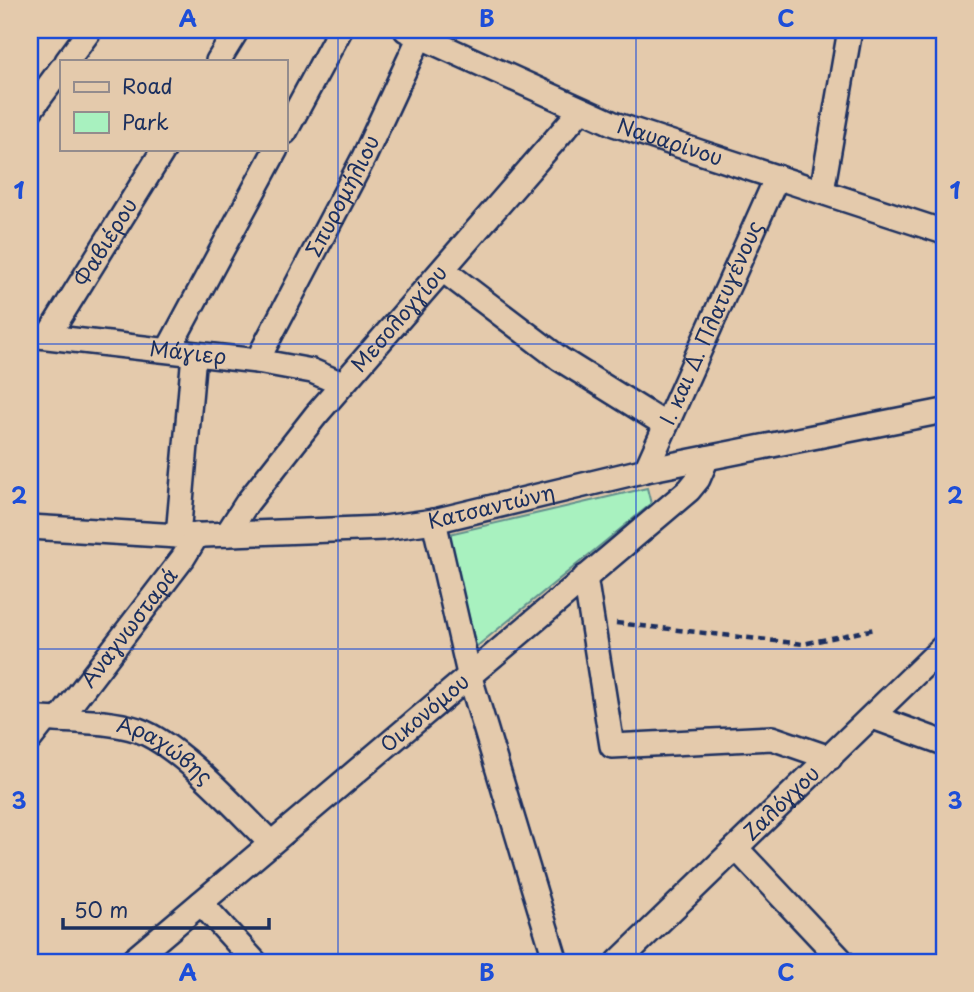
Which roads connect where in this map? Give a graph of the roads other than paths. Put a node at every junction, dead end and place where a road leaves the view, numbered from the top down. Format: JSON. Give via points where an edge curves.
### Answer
{"nodes":[{"id":1,"x":90,"y":30,"type":"edge"},
{"id":2,"x":237,"y":30,"type":"edge"},
{"id":3,"x":340,"y":30,"type":"edge"},
{"id":4,"x":849,"y":30,"type":"edge"},
{"id":5,"x":417,"y":32,"type":"edge"},
{"id":6,"x":68,"y":60,"type":"edge"},
{"id":7,"x":219,"y":60,"type":"edge"},
{"id":8,"x":60,"y":70,"type":"edge"},
{"id":9,"x":581,"y":110,"type":"junction"},
{"id":10,"x":30,"y":111,"type":"edge"},
{"id":11,"x":287,"y":127,"type":"edge"},
{"id":12,"x":163,"y":150,"type":"edge"},
{"id":13,"x":275,"y":150,"type":"edge"},
{"id":14,"x":777,"y":177,"type":"junction"},
{"id":15,"x":822,"y":191,"type":"junction"},
{"id":16,"x":944,"y":232,"type":"edge"},
{"id":17,"x":443,"y":270,"type":"junction"},
{"id":18,"x":39,"y":335,"type":"edge"},
{"id":19,"x":168,"y":351,"type":"junction"},
{"id":20,"x":194,"y":354,"type":"junction"},
{"id":21,"x":257,"y":361,"type":"junction"},
{"id":22,"x":342,"y":384,"type":"junction"},
{"id":23,"x":944,"y":411,"type":"edge"},
{"id":24,"x":666,"y":425,"type":"junction"},
{"id":25,"x":707,"y":458,"type":"junction"},
{"id":26,"x":646,"y":470,"type":"junction"},
{"id":27,"x":433,"y":521,"type":"junction"},
{"id":28,"x":30,"y":527,"type":"edge"},
{"id":29,"x":227,"y":534,"type":"junction"},
{"id":30,"x":187,"y":535,"type":"junction"},
{"id":31,"x":585,"y":578,"type":"junction"},
{"id":32,"x":944,"y":646,"type":"edge"},
{"id":33,"x":469,"y":674,"type":"junction"},
{"id":34,"x":873,"y":717,"type":"junction"},
{"id":35,"x":44,"y":719,"type":"edge"},
{"id":36,"x":30,"y":739,"type":"edge"},
{"id":37,"x":944,"y":743,"type":"edge"},
{"id":38,"x":830,"y":758,"type":"junction"},
{"id":39,"x":270,"y":842,"type":"junction"},
{"id":40,"x":736,"y":848,"type":"junction"},
{"id":41,"x":201,"y":903,"type":"junction"},
{"id":42,"x":131,"y":962,"type":"edge"},
{"id":43,"x":255,"y":962,"type":"edge"},
{"id":44,"x":556,"y":962,"type":"edge"},
{"id":45,"x":618,"y":962,"type":"edge"},
{"id":46,"x":844,"y":962,"type":"edge"}],
"edges":[{"from":1,"to":6,"type":"street"},
{"from":2,"to":7,"type":"street"},
{"from":3,"to":11,"type":"street"},
{"from":4,"to":15,"type":"street"},
{"from":5,"to":9,"type":"street","name":"Ναυαρίνου"},
{"from":5,"to":21,"type":"street","name":"Σπυρομήλιου","via":[[370,146]]},
{"from":8,"to":10,"type":"street"},
{"from":9,"to":14,"type":"street","name":"Ναυαρίνου"},
{"from":9,"to":17,"type":"street","name":"Μεσολογγίου"},
{"from":12,"to":18,"type":"street","name":"Φαβιέρου"},
{"from":13,"to":19,"type":"street"},
{"from":14,"to":15,"type":"street","name":"Ναυαρίνου"},
{"from":14,"to":24,"type":"street","name":"Ι. και Δ. Πλατυγένους"},
{"from":15,"to":16,"type":"street","name":"Ναυαρίνου"},
{"from":17,"to":22,"type":"street","name":"Μεσολογγίου"},
{"from":17,"to":24,"type":"street","via":[[559,359]]},
{"from":18,"to":19,"type":"street","name":"Μάγιερ"},
{"from":19,"to":20,"type":"street","name":"Μάγιερ"},
{"from":20,"to":21,"type":"street","name":"Μάγιερ"},
{"from":20,"to":30,"type":"street","name":"Αναγνωσταρά"},
{"from":21,"to":22,"type":"street","name":"Μάγιερ","via":[[312,370]]},
{"from":22,"to":29,"type":"street","name":"Μεσολογγίου","via":[[276,464]]},
{"from":23,"to":25,"type":"street","name":"Κατσαντώνη"},
{"from":24,"to":26,"type":"street","name":"Ι. και Δ. Πλατυγένους"},
{"from":25,"to":26,"type":"street","name":"Κατσαντώνη"},
{"from":25,"to":31,"type":"street","name":"Οικονόμου","via":[[689,490]]},
{"from":26,"to":27,"type":"street","name":"Κατσαντώνη"},
{"from":27,"to":29,"type":"street","name":"Κατσαντώνη","via":[[369,529]]},
{"from":27,"to":33,"type":"street"},
{"from":28,"to":30,"type":"street","name":"Κατσαντώνη"},
{"from":29,"to":30,"type":"street","name":"Κατσαντώνη"},
{"from":30,"to":35,"type":"street","name":"Αναγνωσταρά","via":[[183,558]]},
{"from":31,"to":33,"type":"street","name":"Οικονόμου"},
{"from":31,"to":38,"type":"street","via":[[612,746],[772,738]]},
{"from":32,"to":34,"type":"street","name":"Ζαλόγγου"},
{"from":33,"to":39,"type":"street","name":"Οικονόμου"},
{"from":33,"to":44,"type":"street"},
{"from":34,"to":37,"type":"street"},
{"from":34,"to":38,"type":"street","name":"Ζαλόγγου"},
{"from":35,"to":36,"type":"street","name":"Αναγνωσταρά"},
{"from":35,"to":39,"type":"street","name":"Αραχώβης","via":[[141,731],[193,768]]},
{"from":38,"to":40,"type":"street","name":"Ζαλόγγου"},
{"from":39,"to":41,"type":"street","name":"Οικονόμου"},
{"from":40,"to":45,"type":"street","name":"Ζαλόγγου"},
{"from":40,"to":46,"type":"street"},
{"from":41,"to":42,"type":"street","name":"Οικονόμου"},
{"from":41,"to":43,"type":"street"}]}
